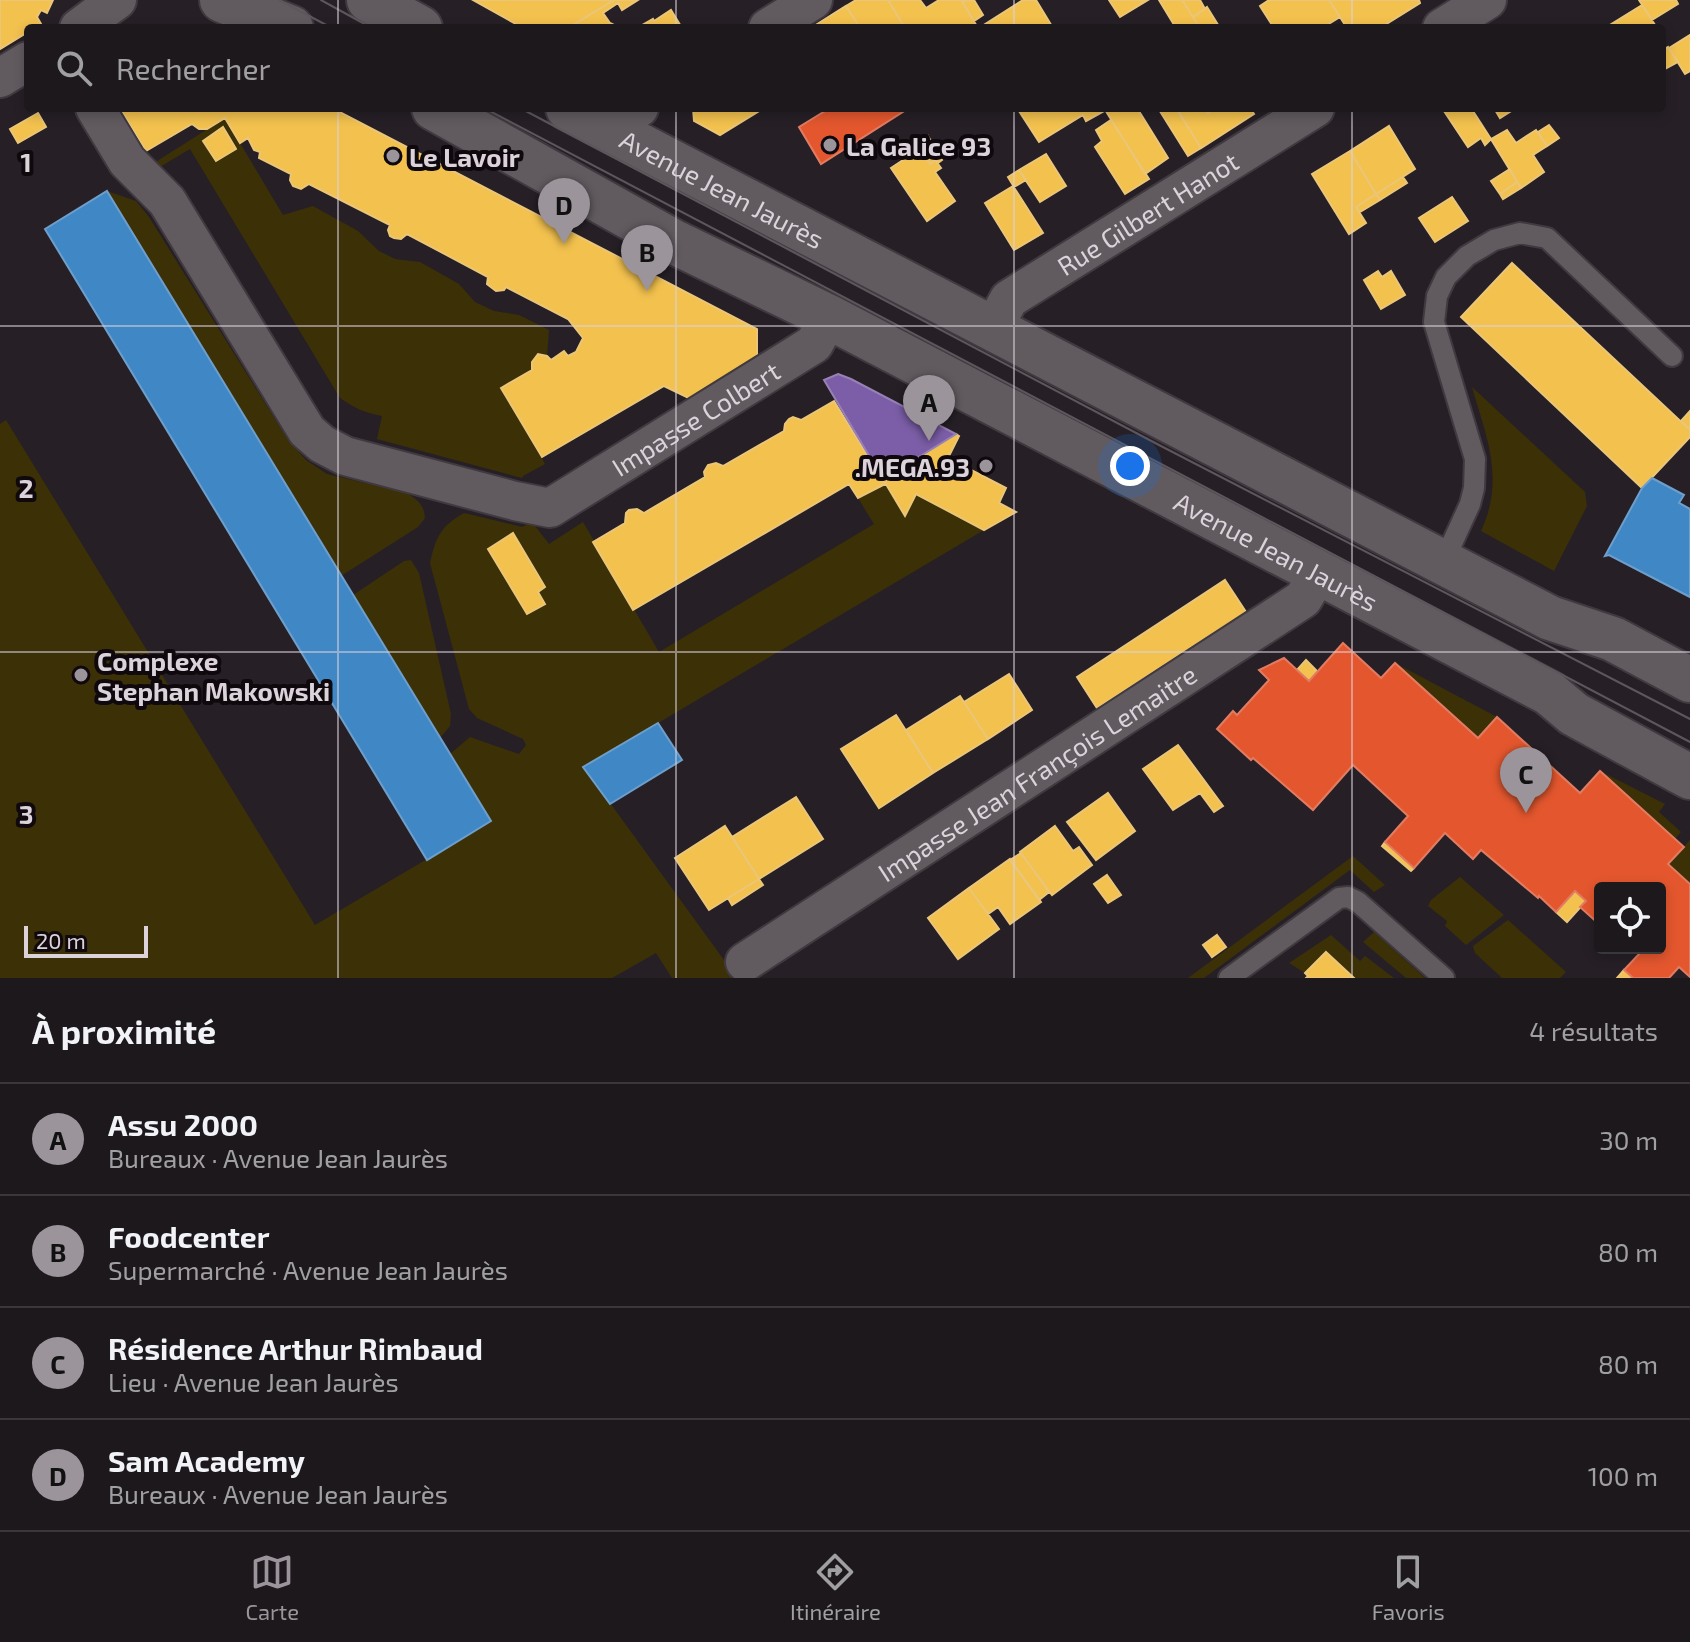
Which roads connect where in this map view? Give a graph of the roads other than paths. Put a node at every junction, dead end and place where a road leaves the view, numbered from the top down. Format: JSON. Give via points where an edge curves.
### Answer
{"nodes":[{"id":1,"x":117,"y":0,"type":"edge"},
{"id":2,"x":222,"y":0,"type":"edge"},
{"id":3,"x":369,"y":0,"type":"edge"},
{"id":4,"x":813,"y":0,"type":"edge"},
{"id":5,"x":1487,"y":0,"type":"edge"},
{"id":6,"x":84,"y":24,"type":"edge"},
{"id":7,"x":281,"y":24,"type":"edge"},
{"id":8,"x":413,"y":24,"type":"edge"},
{"id":9,"x":774,"y":24,"type":"edge"},
{"id":10,"x":1448,"y":24,"type":"edge"},
{"id":11,"x":24,"y":63,"type":"edge"},
{"id":12,"x":0,"y":78,"type":"edge"},
{"id":13,"x":97,"y":112,"type":"edge"},
{"id":14,"x":441,"y":112,"type":"edge"},
{"id":15,"x":590,"y":112,"type":"edge"},
{"id":16,"x":1309,"y":112,"type":"edge"},
{"id":17,"x":623,"y":118,"type":"edge"},
{"id":18,"x":829,"y":317,"type":"junction"},
{"id":19,"x":993,"y":328,"type":"junction"},
{"id":20,"x":1672,"y":356,"type":"dead end"},
{"id":21,"x":1443,"y":563,"type":"junction"},
{"id":22,"x":1319,"y":572,"type":"junction"},
{"id":23,"x":1690,"y":680,"type":"edge"},
{"id":24,"x":1690,"y":777,"type":"edge"},
{"id":25,"x":745,"y":962,"type":"dead end"},
{"id":26,"x":1229,"y":978,"type":"edge"},
{"id":27,"x":1444,"y":978,"type":"edge"}],
"edges":[{"from":1,"to":6,"type":"street"},
{"from":2,"to":7,"type":"street"},
{"from":3,"to":8,"type":"street"},
{"from":4,"to":9,"type":"street"},
{"from":5,"to":10,"type":"street"},
{"from":11,"to":12,"type":"street"},
{"from":13,"to":18,"type":"street","name":"Impasse Colbert","via":[[127,161],[167,201],[307,431],[345,456],[550,508],[814,344]]},
{"from":14,"to":18,"type":"street","name":"Avenue Jean Jaurès","via":[[672,241]]},
{"from":15,"to":17,"type":"street","name":"Avenue Jean Jaurès"},
{"from":16,"to":19,"type":"street","name":"Rue Gilbert Hanot","via":[[1009,299]]},
{"from":17,"to":19,"type":"street","name":"Avenue Jean Jaurès"},
{"from":18,"to":22,"type":"street","name":"Avenue Jean Jaurès"},
{"from":19,"to":21,"type":"street","name":"Avenue Jean Jaurès"},
{"from":20,"to":21,"type":"lane","via":[[1547,238],[1520,233],[1467,256],[1446,277],[1434,322],[1475,459],[1470,504]]},
{"from":21,"to":23,"type":"street","name":"Avenue Jean Jaurès","via":[[1550,618],[1613,639]]},
{"from":22,"to":24,"type":"street","name":"Avenue Jean Jaurès","via":[[1549,693],[1574,714]]},
{"from":22,"to":25,"type":"street","name":"Impasse Jean François Lemaitre","via":[[1303,599]]},
{"from":26,"to":27,"type":"lane","via":[[1339,898],[1348,897]]}]}
